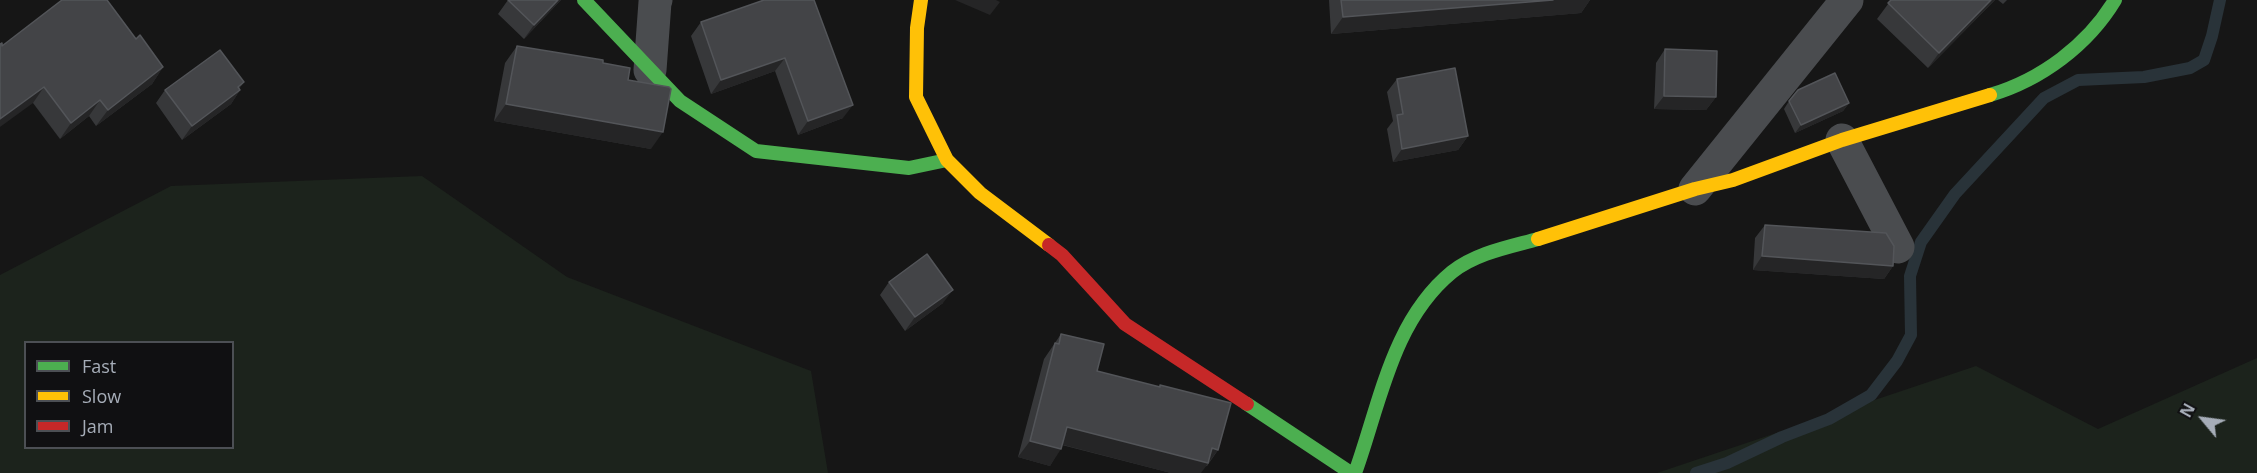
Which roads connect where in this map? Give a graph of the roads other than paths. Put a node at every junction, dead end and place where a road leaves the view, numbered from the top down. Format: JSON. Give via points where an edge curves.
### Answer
{"nodes":[{"id":1,"x":584,"y":0,"type":"edge"},
{"id":2,"x":656,"y":0,"type":"edge"},
{"id":3,"x":921,"y":0,"type":"edge"},
{"id":4,"x":1847,"y":0,"type":"edge"},
{"id":5,"x":2115,"y":0,"type":"edge"},
{"id":6,"x":650,"y":70,"type":"junction"},
{"id":7,"x":1842,"y":140,"type":"junction"},
{"id":8,"x":947,"y":160,"type":"junction"},
{"id":9,"x":1695,"y":189,"type":"junction"},
{"id":10,"x":1898,"y":247,"type":"dead end"},
{"id":11,"x":1353,"y":473,"type":"edge"}],
"edges":[{"from":1,"to":6,"type":"street"},
{"from":2,"to":6,"type":"street"},
{"from":3,"to":8,"type":"street","via":[[916,98]]},
{"from":4,"to":9,"type":"street"},
{"from":5,"to":7,"type":"street","via":[[2108,15],[2075,49],[2005,91]]},
{"from":6,"to":8,"type":"street","via":[[680,101],[756,151],[909,168]]},
{"from":7,"to":9,"type":"street","via":[[1733,180]]},
{"from":7,"to":10,"type":"street"},
{"from":8,"to":11,"type":"street","via":[[980,193],[1062,255],[1125,324]]},
{"from":9,"to":11,"type":"street","via":[[1484,254],[1453,271],[1426,298],[1406,328]]}]}
